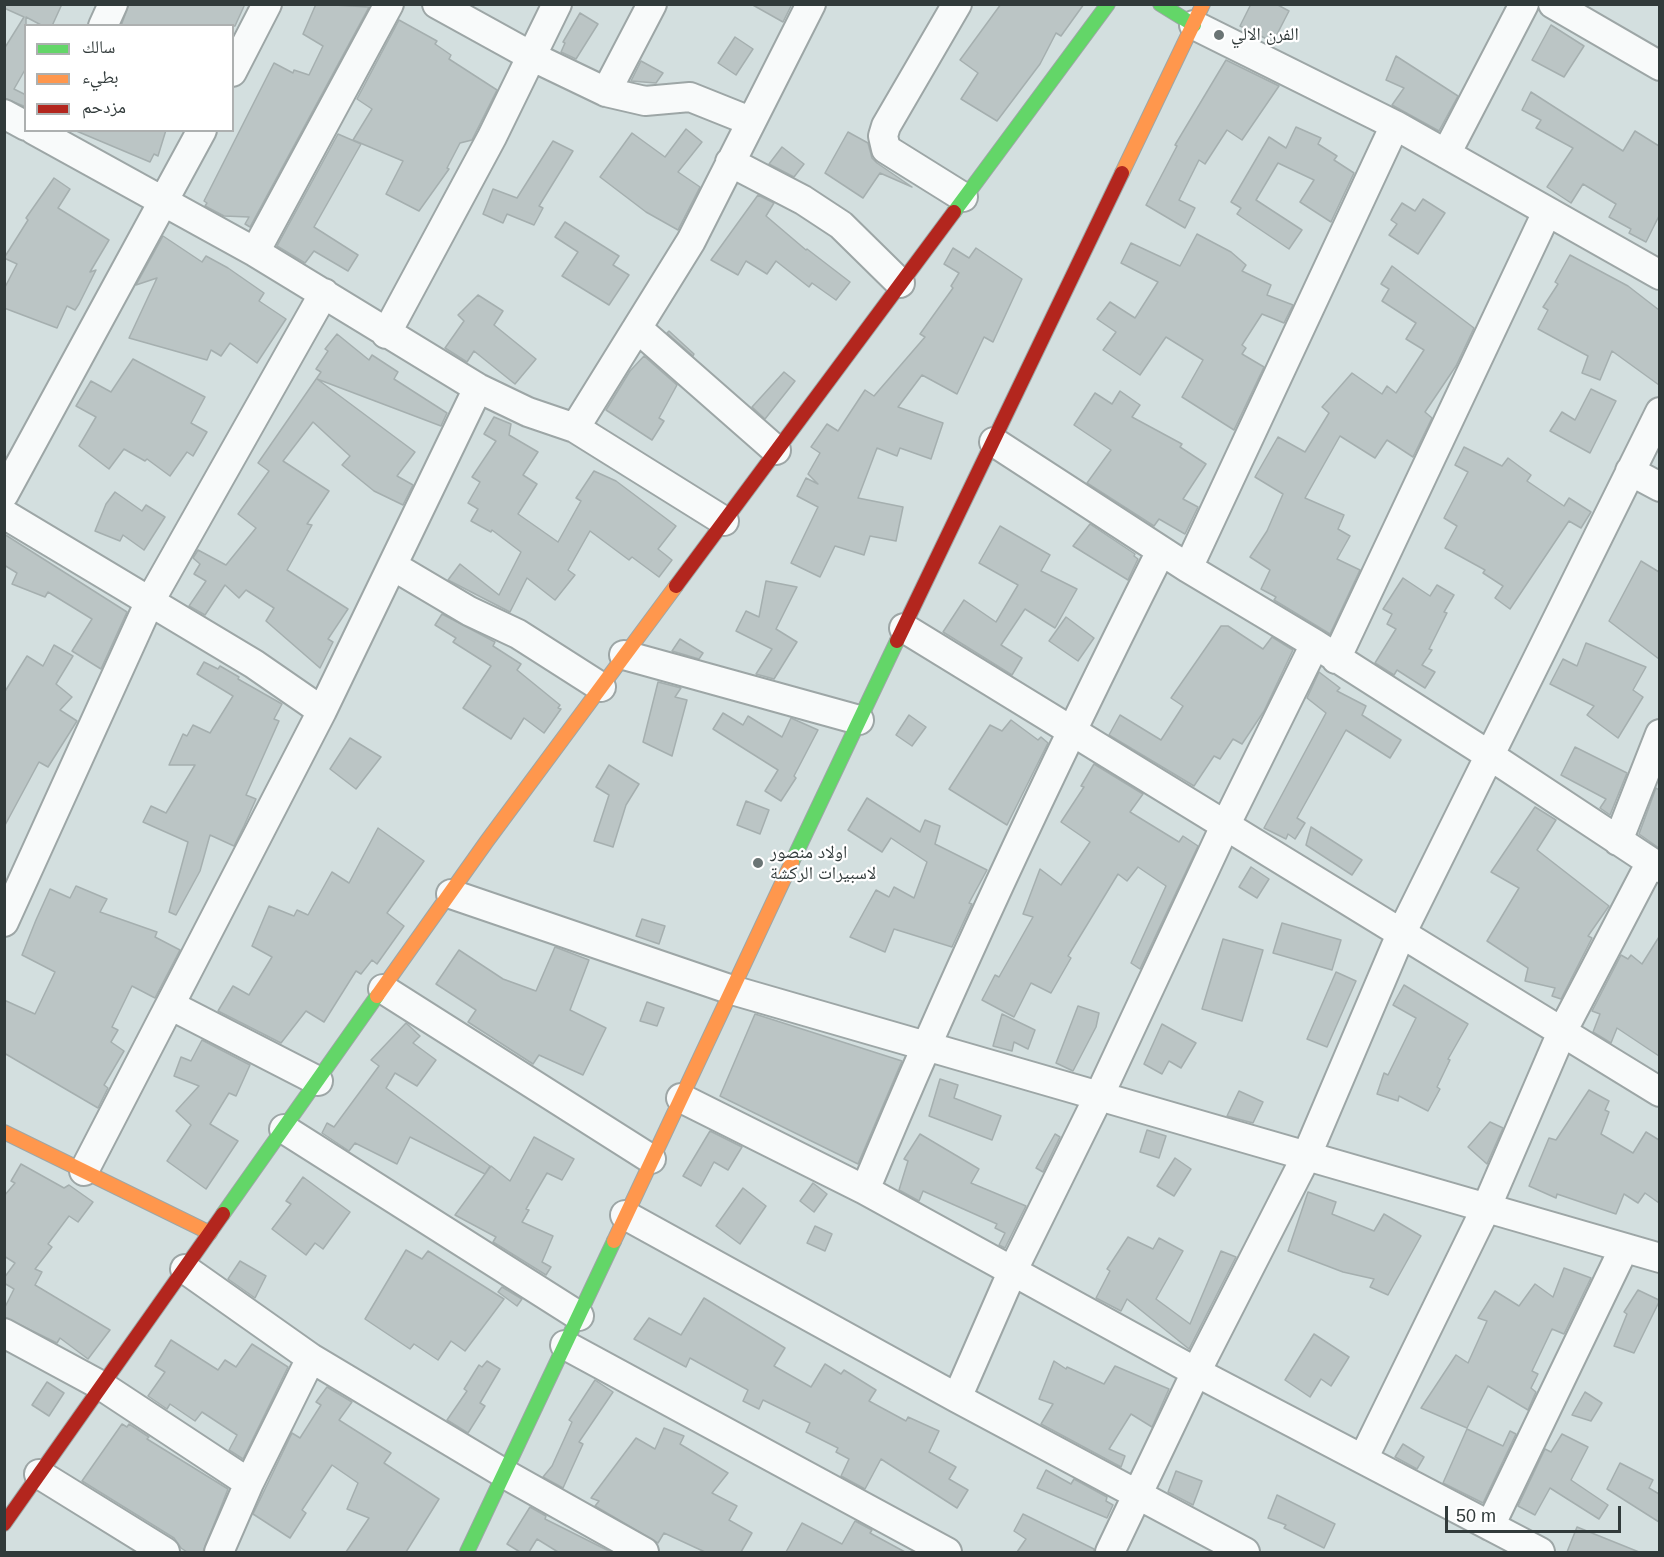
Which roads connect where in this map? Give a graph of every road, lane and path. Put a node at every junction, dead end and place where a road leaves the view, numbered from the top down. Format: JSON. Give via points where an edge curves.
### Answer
{"nodes":[{"id":1,"x":113,"y":4,"type":"edge"},
{"id":2,"x":267,"y":4,"type":"edge"},
{"id":3,"x":390,"y":4,"type":"edge"},
{"id":4,"x":437,"y":4,"type":"edge"},
{"id":5,"x":557,"y":4,"type":"edge"},
{"id":6,"x":652,"y":4,"type":"edge"},
{"id":7,"x":811,"y":4,"type":"edge"},
{"id":8,"x":957,"y":4,"type":"edge"},
{"id":9,"x":1108,"y":4,"type":"edge"},
{"id":10,"x":1160,"y":4,"type":"edge"},
{"id":11,"x":1524,"y":4,"type":"edge"},
{"id":12,"x":1553,"y":4,"type":"edge"},
{"id":13,"x":1198,"y":15,"type":"edge"},
{"id":14,"x":104,"y":24,"type":"edge"},
{"id":15,"x":533,"y":57,"type":"junction"},
{"id":16,"x":1659,"y":66,"type":"edge"},
{"id":17,"x":234,"y":68,"type":"edge"},
{"id":18,"x":606,"y":92,"type":"junction"},
{"id":19,"x":4,"y":114,"type":"edge"},
{"id":20,"x":750,"y":121,"type":"junction"},
{"id":21,"x":24,"y":124,"type":"edge"},
{"id":22,"x":1395,"y":125,"type":"junction"},
{"id":23,"x":41,"y":132,"type":"edge"},
{"id":24,"x":201,"y":132,"type":"edge"},
{"id":25,"x":1446,"y":154,"type":"junction"},
{"id":26,"x":730,"y":162,"type":"junction"},
{"id":27,"x":963,"y":197,"type":"junction"},
{"id":28,"x":165,"y":202,"type":"junction"},
{"id":29,"x":1548,"y":212,"type":"junction"},
{"id":30,"x":255,"y":252,"type":"junction"},
{"id":31,"x":1659,"y":275,"type":"edge"},
{"id":32,"x":900,"y":283,"type":"junction"},
{"id":33,"x":324,"y":293,"type":"junction"},
{"id":34,"x":637,"y":328,"type":"junction"},
{"id":35,"x":386,"y":334,"type":"junction"},
{"id":36,"x":478,"y":388,"type":"junction"},
{"id":37,"x":1659,"y":412,"type":"edge"},
{"id":38,"x":575,"y":428,"type":"junction"},
{"id":39,"x":994,"y":442,"type":"junction"},
{"id":40,"x":776,"y":450,"type":"junction"},
{"id":41,"x":1630,"y":471,"type":"junction"},
{"id":42,"x":1659,"y":487,"type":"edge"},
{"id":43,"x":4,"y":494,"type":"edge"},
{"id":44,"x":4,"y":514,"type":"edge"},
{"id":45,"x":724,"y":521,"type":"junction"},
{"id":46,"x":1161,"y":551,"type":"junction"},
{"id":47,"x":393,"y":566,"type":"junction"},
{"id":48,"x":1188,"y":568,"type":"junction"},
{"id":49,"x":150,"y":601,"type":"junction"},
{"id":50,"x":904,"y":628,"type":"junction"},
{"id":51,"x":1325,"y":652,"type":"junction"},
{"id":52,"x":624,"y":655,"type":"junction"},
{"id":53,"x":601,"y":687,"type":"junction"},
{"id":54,"x":322,"y":711,"type":"junction"},
{"id":55,"x":859,"y":720,"type":"junction"},
{"id":56,"x":1070,"y":730,"type":"junction"},
{"id":57,"x":1659,"y":734,"type":"edge"},
{"id":58,"x":1489,"y":755,"type":"junction"},
{"id":59,"x":1225,"y":826,"type":"junction"},
{"id":60,"x":1618,"y":841,"type":"junction"},
{"id":61,"x":1655,"y":865,"type":"edge"},
{"id":62,"x":451,"y":894,"type":"junction"},
{"id":63,"x":4,"y":922,"type":"edge"},
{"id":64,"x":1401,"y":934,"type":"junction"},
{"id":65,"x":383,"y":989,"type":"junction"},
{"id":66,"x":732,"y":990,"type":"junction"},
{"id":67,"x":170,"y":1005,"type":"junction"},
{"id":68,"x":1562,"y":1032,"type":"junction"},
{"id":69,"x":925,"y":1047,"type":"junction"},
{"id":70,"x":318,"y":1081,"type":"junction"},
{"id":71,"x":1659,"y":1092,"type":"edge"},
{"id":72,"x":1099,"y":1096,"type":"junction"},
{"id":73,"x":681,"y":1098,"type":"junction"},
{"id":74,"x":284,"y":1128,"type":"junction"},
{"id":75,"x":4,"y":1132,"type":"edge"},
{"id":76,"x":1306,"y":1157,"type":"junction"},
{"id":77,"x":651,"y":1159,"type":"junction"},
{"id":78,"x":84,"y":1171,"type":"junction"},
{"id":79,"x":865,"y":1190,"type":"junction"},
{"id":80,"x":1487,"y":1206,"type":"junction"},
{"id":81,"x":625,"y":1215,"type":"junction"},
{"id":82,"x":210,"y":1233,"type":"junction"},
{"id":83,"x":1624,"y":1248,"type":"junction"},
{"id":84,"x":1659,"y":1258,"type":"edge"},
{"id":85,"x":185,"y":1269,"type":"junction"},
{"id":86,"x":1013,"y":1270,"type":"junction"},
{"id":87,"x":579,"y":1316,"type":"junction"},
{"id":88,"x":4,"y":1333,"type":"edge"},
{"id":89,"x":566,"y":1345,"type":"junction"},
{"id":90,"x":311,"y":1358,"type":"junction"},
{"id":91,"x":1196,"y":1372,"type":"junction"},
{"id":92,"x":102,"y":1386,"type":"junction"},
{"id":93,"x":957,"y":1398,"type":"junction"},
{"id":94,"x":1363,"y":1459,"type":"junction"},
{"id":95,"x":39,"y":1474,"type":"junction"},
{"id":96,"x":505,"y":1474,"type":"junction"},
{"id":97,"x":249,"y":1483,"type":"junction"},
{"id":98,"x":1137,"y":1496,"type":"junction"},
{"id":99,"x":4,"y":1524,"type":"edge"},
{"id":100,"x":1490,"y":1526,"type":"junction"},
{"id":101,"x":165,"y":1552,"type":"edge"},
{"id":102,"x":219,"y":1552,"type":"edge"},
{"id":103,"x":467,"y":1552,"type":"edge"},
{"id":104,"x":643,"y":1552,"type":"edge"},
{"id":105,"x":947,"y":1552,"type":"edge"},
{"id":106,"x":1110,"y":1552,"type":"edge"},
{"id":107,"x":1245,"y":1552,"type":"edge"},
{"id":108,"x":1540,"y":1552,"type":"edge"}],
"edges":[{"from":1,"to":14,"type":"street"},
{"from":2,"to":17,"type":"street"},
{"from":3,"to":30,"type":"street"},
{"from":4,"to":15,"type":"street"},
{"from":5,"to":15,"type":"street"},
{"from":6,"to":18,"type":"street"},
{"from":7,"to":20,"type":"street"},
{"from":8,"to":27,"type":"street","via":[[883,136],[886,149]]},
{"from":9,"to":27,"type":"street"},
{"from":10,"to":13,"type":"street"},
{"from":11,"to":25,"type":"street"},
{"from":12,"to":16,"type":"street"},
{"from":13,"to":22,"type":"street"},
{"from":13,"to":39,"type":"street"},
{"from":15,"to":18,"type":"street"},
{"from":15,"to":35,"type":"street"},
{"from":18,"to":20,"type":"street","via":[[645,101],[690,97]]},
{"from":19,"to":21,"type":"street"},
{"from":20,"to":26,"type":"street"},
{"from":22,"to":25,"type":"street"},
{"from":22,"to":48,"type":"street"},
{"from":23,"to":28,"type":"street"},
{"from":24,"to":28,"type":"street"},
{"from":25,"to":29,"type":"street"},
{"from":26,"to":32,"type":"street","via":[[841,225]]},
{"from":26,"to":34,"type":"street","via":[[691,241]]},
{"from":27,"to":32,"type":"street"},
{"from":28,"to":30,"type":"street"},
{"from":28,"to":43,"type":"street"},
{"from":29,"to":31,"type":"street"},
{"from":29,"to":51,"type":"street"},
{"from":30,"to":33,"type":"street"},
{"from":32,"to":40,"type":"street"},
{"from":33,"to":35,"type":"street"},
{"from":33,"to":49,"type":"street"},
{"from":34,"to":38,"type":"street"},
{"from":34,"to":40,"type":"street"},
{"from":35,"to":36,"type":"street"},
{"from":36,"to":38,"type":"street","via":[[528,412]]},
{"from":36,"to":47,"type":"street"},
{"from":37,"to":41,"type":"street"},
{"from":38,"to":45,"type":"street"},
{"from":39,"to":46,"type":"street"},
{"from":39,"to":50,"type":"street"},
{"from":40,"to":45,"type":"street"},
{"from":41,"to":42,"type":"street"},
{"from":41,"to":58,"type":"street"},
{"from":44,"to":49,"type":"street"},
{"from":45,"to":52,"type":"street"},
{"from":46,"to":48,"type":"street"},
{"from":46,"to":56,"type":"street"},
{"from":47,"to":53,"type":"street","via":[[469,611],[518,634]]},
{"from":47,"to":54,"type":"street"},
{"from":48,"to":51,"type":"street"},
{"from":49,"to":54,"type":"street"},
{"from":49,"to":63,"type":"street"},
{"from":50,"to":55,"type":"street"},
{"from":50,"to":56,"type":"street"},
{"from":51,"to":58,"type":"street"},
{"from":51,"to":59,"type":"street"},
{"from":52,"to":53,"type":"street"},
{"from":52,"to":55,"type":"street"},
{"from":53,"to":62,"type":"street"},
{"from":54,"to":67,"type":"street"},
{"from":55,"to":66,"type":"street"},
{"from":56,"to":59,"type":"street"},
{"from":56,"to":69,"type":"street"},
{"from":57,"to":60,"type":"street"},
{"from":58,"to":60,"type":"street"},
{"from":58,"to":64,"type":"street"},
{"from":59,"to":64,"type":"street"},
{"from":59,"to":72,"type":"street"},
{"from":60,"to":61,"type":"street"},
{"from":61,"to":68,"type":"street"},
{"from":62,"to":65,"type":"street"},
{"from":62,"to":66,"type":"street"},
{"from":64,"to":68,"type":"street"},
{"from":64,"to":76,"type":"street"},
{"from":65,"to":70,"type":"street"},
{"from":65,"to":77,"type":"street"},
{"from":66,"to":69,"type":"street"},
{"from":66,"to":73,"type":"street"},
{"from":67,"to":70,"type":"street"},
{"from":67,"to":78,"type":"street"},
{"from":68,"to":71,"type":"street"},
{"from":68,"to":80,"type":"street"},
{"from":69,"to":72,"type":"street"},
{"from":69,"to":79,"type":"street"},
{"from":70,"to":74,"type":"street"},
{"from":72,"to":76,"type":"street"},
{"from":72,"to":86,"type":"street"},
{"from":73,"to":77,"type":"street"},
{"from":73,"to":79,"type":"street"},
{"from":74,"to":82,"type":"street"},
{"from":74,"to":87,"type":"street"},
{"from":75,"to":78,"type":"street"},
{"from":76,"to":80,"type":"street"},
{"from":76,"to":91,"type":"street"},
{"from":77,"to":81,"type":"street"},
{"from":78,"to":82,"type":"street"},
{"from":79,"to":86,"type":"street"},
{"from":80,"to":83,"type":"street"},
{"from":80,"to":94,"type":"street"},
{"from":81,"to":87,"type":"street"},
{"from":81,"to":93,"type":"street"},
{"from":82,"to":85,"type":"street"},
{"from":83,"to":84,"type":"street"},
{"from":83,"to":100,"type":"street"},
{"from":85,"to":90,"type":"street"},
{"from":85,"to":92,"type":"street"},
{"from":86,"to":91,"type":"street"},
{"from":86,"to":93,"type":"street"},
{"from":87,"to":89,"type":"street"},
{"from":88,"to":92,"type":"street"},
{"from":89,"to":96,"type":"street"},
{"from":89,"to":105,"type":"street"},
{"from":90,"to":96,"type":"street"},
{"from":90,"to":97,"type":"street"},
{"from":91,"to":94,"type":"street"},
{"from":91,"to":98,"type":"street"},
{"from":92,"to":95,"type":"street"},
{"from":92,"to":97,"type":"street"},
{"from":93,"to":98,"type":"street"},
{"from":94,"to":100,"type":"street"},
{"from":95,"to":99,"type":"street"},
{"from":95,"to":101,"type":"street"},
{"from":96,"to":103,"type":"street"},
{"from":96,"to":104,"type":"street"},
{"from":97,"to":102,"type":"street"},
{"from":98,"to":106,"type":"street"},
{"from":98,"to":107,"type":"street"},
{"from":100,"to":108,"type":"street"}]}
